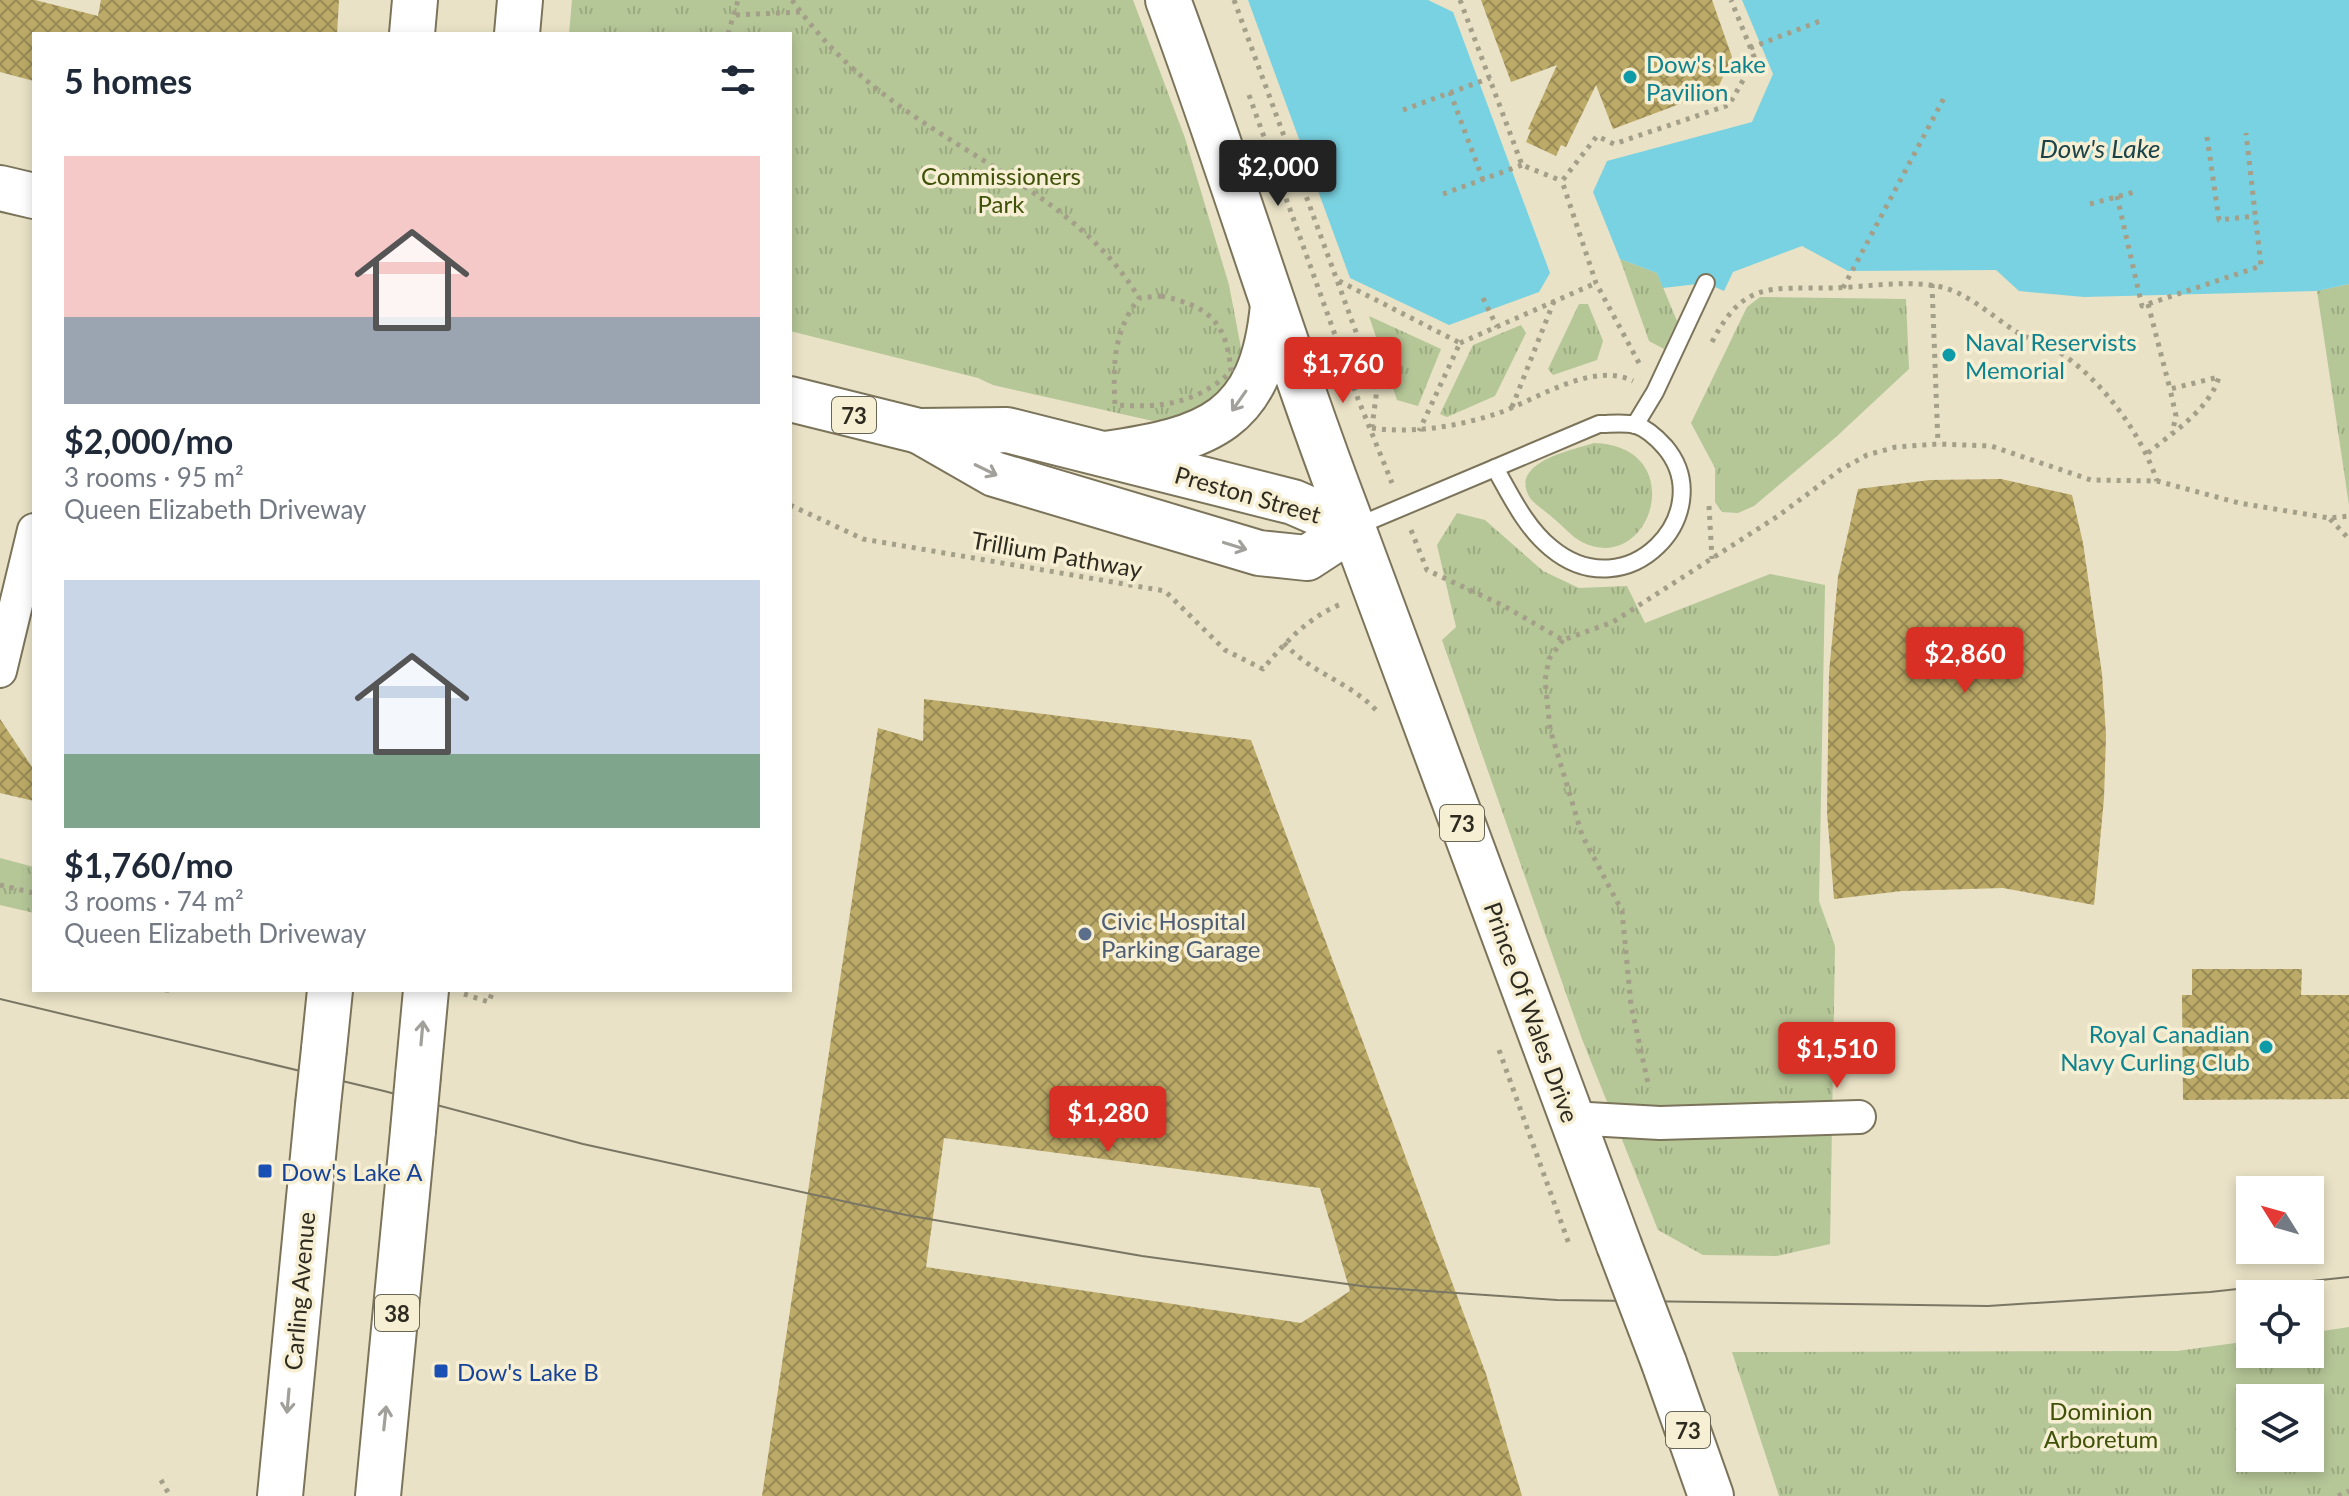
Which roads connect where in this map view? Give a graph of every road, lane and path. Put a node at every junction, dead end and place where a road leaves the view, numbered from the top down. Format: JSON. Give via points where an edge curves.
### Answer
{"nodes":[{"id":1,"x":415,"y":0,"type":"edge"},
{"id":2,"x":520,"y":0,"type":"edge"},
{"id":3,"x":738,"y":0,"type":"edge"},
{"id":4,"x":792,"y":0,"type":"edge"},
{"id":5,"x":1168,"y":0,"type":"edge"},
{"id":6,"x":1234,"y":0,"type":"edge"},
{"id":7,"x":1460,"y":0,"type":"edge"},
{"id":8,"x":1731,"y":0,"type":"edge"},
{"id":9,"x":801,"y":12,"type":"junction"},
{"id":10,"x":736,"y":15,"type":"junction"},
{"id":11,"x":1820,"y":21,"type":"dead end"},
{"id":12,"x":412,"y":32,"type":"edge"},
{"id":13,"x":517,"y":32,"type":"edge"},
{"id":14,"x":729,"y":32,"type":"edge"},
{"id":15,"x":1750,"y":48,"type":"junction"},
{"id":16,"x":1490,"y":78,"type":"junction"},
{"id":17,"x":1245,"y":84,"type":"dead end"},
{"id":18,"x":1450,"y":92,"type":"junction"},
{"id":19,"x":1944,"y":98,"type":"dead end"},
{"id":20,"x":1403,"y":110,"type":"dead end"},
{"id":21,"x":2246,"y":133,"type":"dead end"},
{"id":22,"x":2207,"y":137,"type":"dead end"},
{"id":23,"x":1522,"y":165,"type":"junction"},
{"id":24,"x":1483,"y":180,"type":"junction"},
{"id":25,"x":1562,"y":181,"type":"junction"},
{"id":26,"x":0,"y":188,"type":"edge"},
{"id":27,"x":2138,"y":191,"type":"dead end"},
{"id":28,"x":1443,"y":194,"type":"dead end"},
{"id":29,"x":32,"y":196,"type":"edge"},
{"id":30,"x":2117,"y":196,"type":"junction"},
{"id":31,"x":2090,"y":204,"type":"dead end"},
{"id":32,"x":2255,"y":216,"type":"junction"},
{"id":33,"x":1338,"y":281,"type":"junction"},
{"id":34,"x":1596,"y":283,"type":"junction"},
{"id":35,"x":1706,"y":283,"type":"dead end"},
{"id":36,"x":1932,"y":284,"type":"junction"},
{"id":37,"x":1843,"y":288,"type":"junction"},
{"id":38,"x":1139,"y":298,"type":"junction"},
{"id":39,"x":1483,"y":298,"type":"dead end"},
{"id":40,"x":1554,"y":301,"type":"junction"},
{"id":41,"x":1274,"y":303,"type":"junction"},
{"id":42,"x":2148,"y":304,"type":"junction"},
{"id":43,"x":1497,"y":327,"type":"junction"},
{"id":44,"x":1460,"y":343,"type":"junction"},
{"id":45,"x":1706,"y":353,"type":"dead end"},
{"id":46,"x":2170,"y":389,"type":"junction"},
{"id":47,"x":1655,"y":392,"type":"junction"},
{"id":48,"x":792,"y":399,"type":"edge"},
{"id":49,"x":1512,"y":407,"type":"junction"},
{"id":50,"x":1635,"y":425,"type":"junction"},
{"id":51,"x":1372,"y":428,"type":"junction"},
{"id":52,"x":919,"y":431,"type":"junction"},
{"id":53,"x":1419,"y":431,"type":"junction"},
{"id":54,"x":2172,"y":433,"type":"junction"},
{"id":55,"x":1938,"y":444,"type":"junction"},
{"id":56,"x":2148,"y":453,"type":"junction"},
{"id":57,"x":1105,"y":454,"type":"junction"},
{"id":58,"x":1495,"y":468,"type":"junction"},
{"id":59,"x":2157,"y":481,"type":"junction"},
{"id":60,"x":792,"y":506,"type":"edge"},
{"id":61,"x":1401,"y":506,"type":"junction"},
{"id":62,"x":2349,"y":516,"type":"edge"},
{"id":63,"x":2329,"y":518,"type":"junction"},
{"id":64,"x":1353,"y":528,"type":"junction"},
{"id":65,"x":32,"y":538,"type":"edge"},
{"id":66,"x":2349,"y":539,"type":"edge"},
{"id":67,"x":1324,"y":611,"type":"dead end"},
{"id":68,"x":1563,"y":640,"type":"junction"},
{"id":69,"x":1284,"y":643,"type":"junction"},
{"id":70,"x":0,"y":671,"type":"edge"},
{"id":71,"x":1378,"y":712,"type":"dead end"},
{"id":72,"x":0,"y":885,"type":"edge"},
{"id":73,"x":32,"y":893,"type":"edge"},
{"id":74,"x":330,"y":992,"type":"edge"},
{"id":75,"x":443,"y":992,"type":"edge"},
{"id":76,"x":447,"y":992,"type":"edge"},
{"id":77,"x":492,"y":992,"type":"edge"},
{"id":78,"x":1498,"y":1047,"type":"dead end"},
{"id":79,"x":1859,"y":1117,"type":"dead end"},
{"id":80,"x":1570,"y":1118,"type":"junction"},
{"id":81,"x":1660,"y":1123,"type":"junction"},
{"id":82,"x":1569,"y":1244,"type":"dead end"},
{"id":83,"x":161,"y":1480,"type":"dead end"},
{"id":84,"x":2349,"y":1491,"type":"edge"},
{"id":85,"x":170,"y":1496,"type":"edge"},
{"id":86,"x":280,"y":1496,"type":"edge"},
{"id":87,"x":378,"y":1496,"type":"edge"},
{"id":88,"x":1711,"y":1496,"type":"edge"},
{"id":89,"x":2338,"y":1496,"type":"edge"}],
"edges":[{"from":1,"to":12,"type":"main road"},
{"from":2,"to":13,"type":"main road"},
{"from":3,"to":10,"type":"path"},
{"from":4,"to":9,"type":"path"},
{"from":5,"to":41,"type":"main road","name":"Prince Of Wales Drive"},
{"from":6,"to":33,"type":"path"},
{"from":7,"to":16,"type":"path"},
{"from":8,"to":15,"type":"path"},
{"from":9,"to":10,"type":"path"},
{"from":9,"to":38,"type":"path","via":[[847,64],[891,100],[1065,215],[1117,264]]},
{"from":10,"to":14,"type":"path"},
{"from":11,"to":15,"type":"path"},
{"from":15,"to":25,"type":"path","via":[[1755,59],[1729,105],[1614,144],[1597,136]]},
{"from":16,"to":18,"type":"path"},
{"from":16,"to":23,"type":"path"},
{"from":17,"to":51,"type":"path"},
{"from":18,"to":20,"type":"path"},
{"from":18,"to":24,"type":"path"},
{"from":19,"to":37,"type":"path"},
{"from":21,"to":32,"type":"path"},
{"from":22,"to":32,"type":"path","via":[[2219,220]]},
{"from":23,"to":24,"type":"path"},
{"from":23,"to":25,"type":"path"},
{"from":24,"to":28,"type":"path"},
{"from":25,"to":34,"type":"path"},
{"from":26,"to":29,"type":"main road"},
{"from":27,"to":30,"type":"path"},
{"from":30,"to":31,"type":"path"},
{"from":30,"to":42,"type":"path","via":[[2142,306]]},
{"from":32,"to":42,"type":"path","via":[[2261,266]]},
{"from":33,"to":44,"type":"path"},
{"from":33,"to":51,"type":"path","via":[[1377,389]]},
{"from":34,"to":40,"type":"path"},
{"from":34,"to":47,"type":"path"},
{"from":35,"to":47,"type":"lane"},
{"from":36,"to":37,"type":"path"},
{"from":36,"to":55,"type":"path"},
{"from":36,"to":56,"type":"path","via":[[1975,302],[2077,365],[2105,393]]},
{"from":37,"to":45,"type":"path","via":[[1756,291],[1727,312]]},
{"from":38,"to":38,"type":"path","via":[[1161,296],[1192,303],[1209,314],[1229,349],[1231,372],[1187,402],[1115,405],[1113,352],[1125,317]]},
{"from":39,"to":43,"type":"path"},
{"from":40,"to":43,"type":"path"},
{"from":40,"to":49,"type":"path"},
{"from":41,"to":57,"type":"main road","one_way":true,"via":[[1263,357],[1232,412],[1195,436]]},
{"from":41,"to":64,"type":"main road","name":"Prince Of Wales Drive"},
{"from":42,"to":46,"type":"path"},
{"from":43,"to":44,"type":"path"},
{"from":44,"to":53,"type":"path"},
{"from":46,"to":54,"type":"path","via":[[2176,416]]},
{"from":46,"to":54,"type":"path","via":[[2219,377],[2216,389]]},
{"from":47,"to":49,"type":"path","via":[[1624,376],[1609,375]]},
{"from":47,"to":50,"type":"lane"},
{"from":48,"to":52,"type":"main road","name":"Preston Street","number":"73"},
{"from":49,"to":53,"type":"path"},
{"from":50,"to":58,"type":"lane","via":[[1599,424]]},
{"from":50,"to":58,"type":"lane","via":[[1655,435],[1672,455],[1683,479],[1680,503],[1659,544],[1641,560],[1614,570],[1572,561],[1553,550],[1536,534]]},
{"from":51,"to":53,"type":"path"},
{"from":51,"to":61,"type":"path"},
{"from":52,"to":57,"type":"main road","name":"Preston Street","number":"73","via":[[1007,430]]},
{"from":52,"to":64,"type":"main road","name":"Preston Street","number":"73","one_way":true,"via":[[994,474],[1259,553],[1307,558]]},
{"from":54,"to":56,"type":"path"},
{"from":55,"to":59,"type":"path","via":[[1991,446],[2091,480]]},
{"from":55,"to":68,"type":"path","via":[[1867,455],[1613,622]]},
{"from":56,"to":59,"type":"path"},
{"from":57,"to":64,"type":"main road","name":"Preston Street","number":"73","via":[[1293,502]]},
{"from":58,"to":61,"type":"lane"},
{"from":59,"to":63,"type":"path","via":[[2239,503]]},
{"from":60,"to":69,"type":"path","name":"Trillium Pathway","via":[[863,539],[1165,591],[1225,650],[1263,669]]},
{"from":61,"to":64,"type":"lane"},
{"from":61,"to":68,"type":"path","via":[[1427,570]]},
{"from":62,"to":63,"type":"path"},
{"from":63,"to":66,"type":"path"},
{"from":64,"to":80,"type":"main road","name":"Prince Of Wales Drive","number":"73"},
{"from":65,"to":70,"type":"street"},
{"from":67,"to":69,"type":"path"},
{"from":68,"to":81,"type":"path","via":[[1549,659],[1545,680],[1550,729],[1582,835],[1622,911],[1631,1005]]},
{"from":69,"to":71,"type":"path","via":[[1312,670],[1357,692]]},
{"from":72,"to":73,"type":"path"},
{"from":74,"to":86,"type":"main road","name":"Carling Avenue","one_way":true,"bridge":true},
{"from":87,"to":75,"type":"main road","number":"38","one_way":true,"bridge":true,"via":[[418,1076]]},
{"from":76,"to":77,"type":"path","via":[[489,1002]]},
{"from":78,"to":82,"type":"path"},
{"from":79,"to":81,"type":"street"},
{"from":80,"to":81,"type":"street"},
{"from":80,"to":88,"type":"main road","name":"Prince Of Wales Drive","number":"73","bridge":true},
{"from":83,"to":85,"type":"path"},
{"from":84,"to":89,"type":"path"}]}
